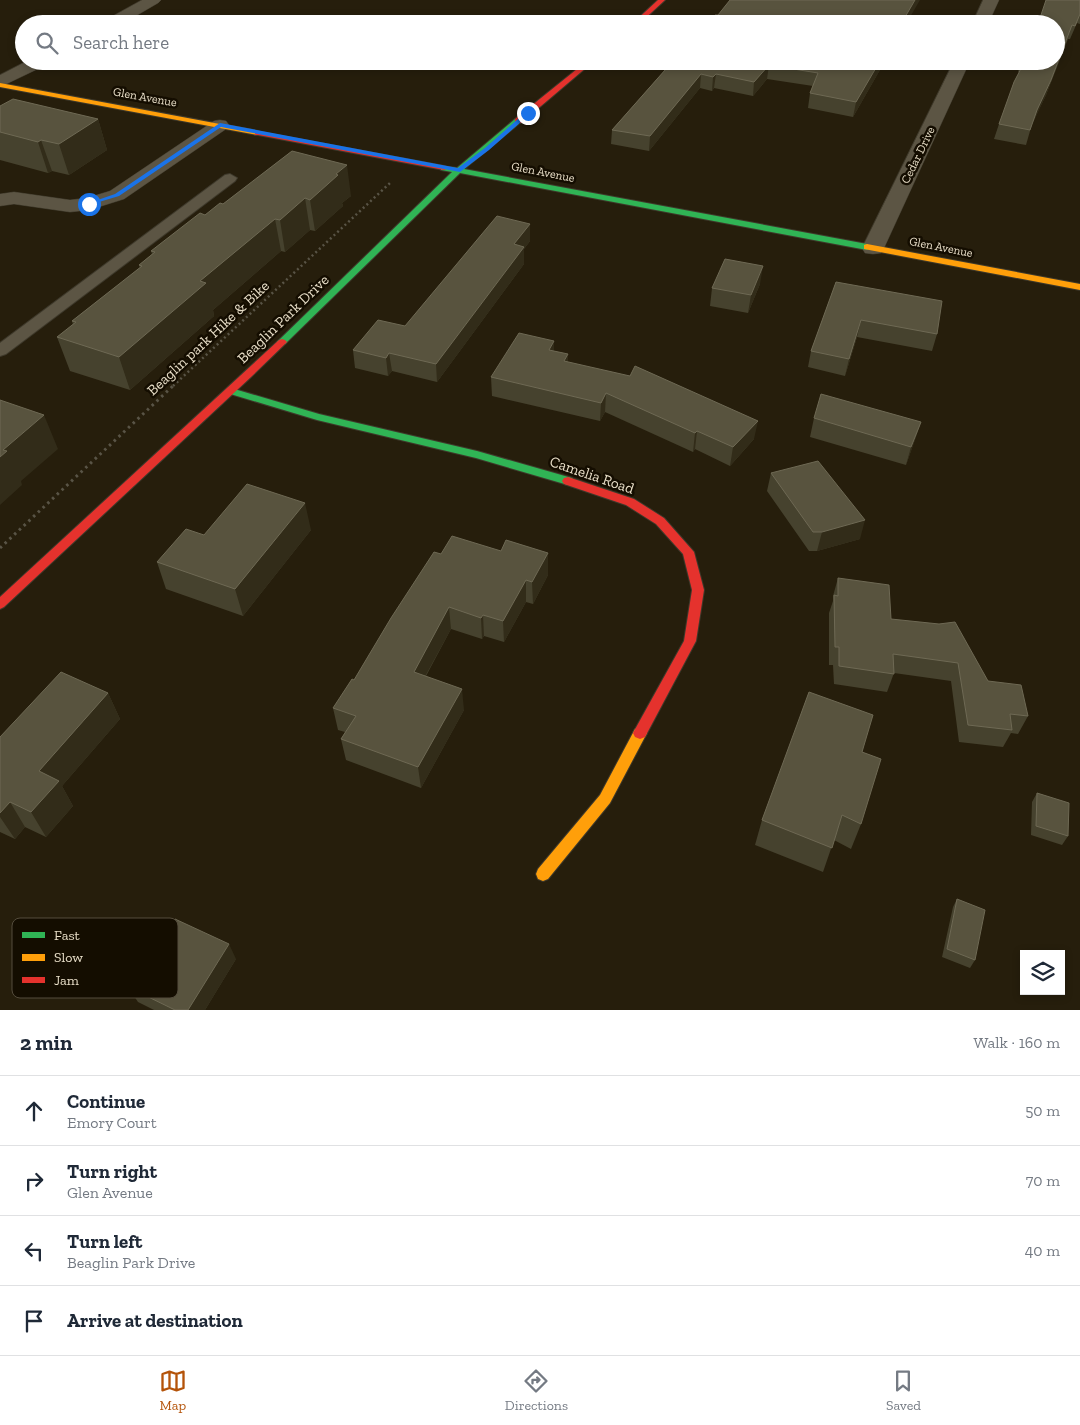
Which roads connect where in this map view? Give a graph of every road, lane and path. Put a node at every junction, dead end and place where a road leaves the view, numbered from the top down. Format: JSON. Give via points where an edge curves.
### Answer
{"nodes":[{"id":1,"x":153,"y":0,"type":"edge"},
{"id":2,"x":662,"y":0,"type":"edge"},
{"id":3,"x":991,"y":0,"type":"edge"},
{"id":4,"x":126,"y":15,"type":"edge"},
{"id":5,"x":645,"y":15,"type":"edge"},
{"id":6,"x":984,"y":15,"type":"edge"},
{"id":7,"x":24,"y":70,"type":"edge"},
{"id":8,"x":580,"y":70,"type":"edge"},
{"id":9,"x":958,"y":70,"type":"edge"},
{"id":10,"x":0,"y":84,"type":"edge"},
{"id":11,"x":220,"y":125,"type":"junction"},
{"id":12,"x":412,"y":161,"type":"junction"},
{"id":13,"x":460,"y":170,"type":"junction"},
{"id":14,"x":230,"y":178,"type":"dead end"},
{"id":15,"x":0,"y":200,"type":"edge"},
{"id":16,"x":873,"y":248,"type":"junction"},
{"id":17,"x":1080,"y":287,"type":"edge"},
{"id":18,"x":0,"y":351,"type":"edge"},
{"id":19,"x":231,"y":391,"type":"junction"},
{"id":20,"x":0,"y":548,"type":"edge"},
{"id":21,"x":0,"y":604,"type":"edge"},
{"id":22,"x":543,"y":874,"type":"dead end"}],
"edges":[{"from":1,"to":4,"type":"street"},
{"from":2,"to":5,"type":"street"},
{"from":3,"to":6,"type":"street"},
{"from":7,"to":10,"type":"street"},
{"from":8,"to":13,"type":"street","name":"Beaglin Park Drive"},
{"from":9,"to":16,"type":"street","name":"Cedar Drive"},
{"from":10,"to":11,"type":"street","name":"Glen Avenue"},
{"from":11,"to":12,"type":"street","name":"Glen Avenue"},
{"from":11,"to":15,"type":"street","via":[[117,195],[70,206],[14,198]]},
{"from":12,"to":13,"type":"street","name":"Glen Avenue"},
{"from":12,"to":20,"type":"path","name":"Beaglin park Hike & Bike"},
{"from":13,"to":16,"type":"street","name":"Glen Avenue"},
{"from":13,"to":19,"type":"street","name":"Beaglin Park Drive"},
{"from":14,"to":18,"type":"lane"},
{"from":16,"to":17,"type":"street","name":"Glen Avenue"},
{"from":19,"to":21,"type":"street","name":"Beaglin Park Drive"},
{"from":19,"to":22,"type":"street","name":"Camelia Road","via":[[317,418],[477,455],[630,502],[660,521],[688,552],[698,590],[690,641],[605,799]]}]}
